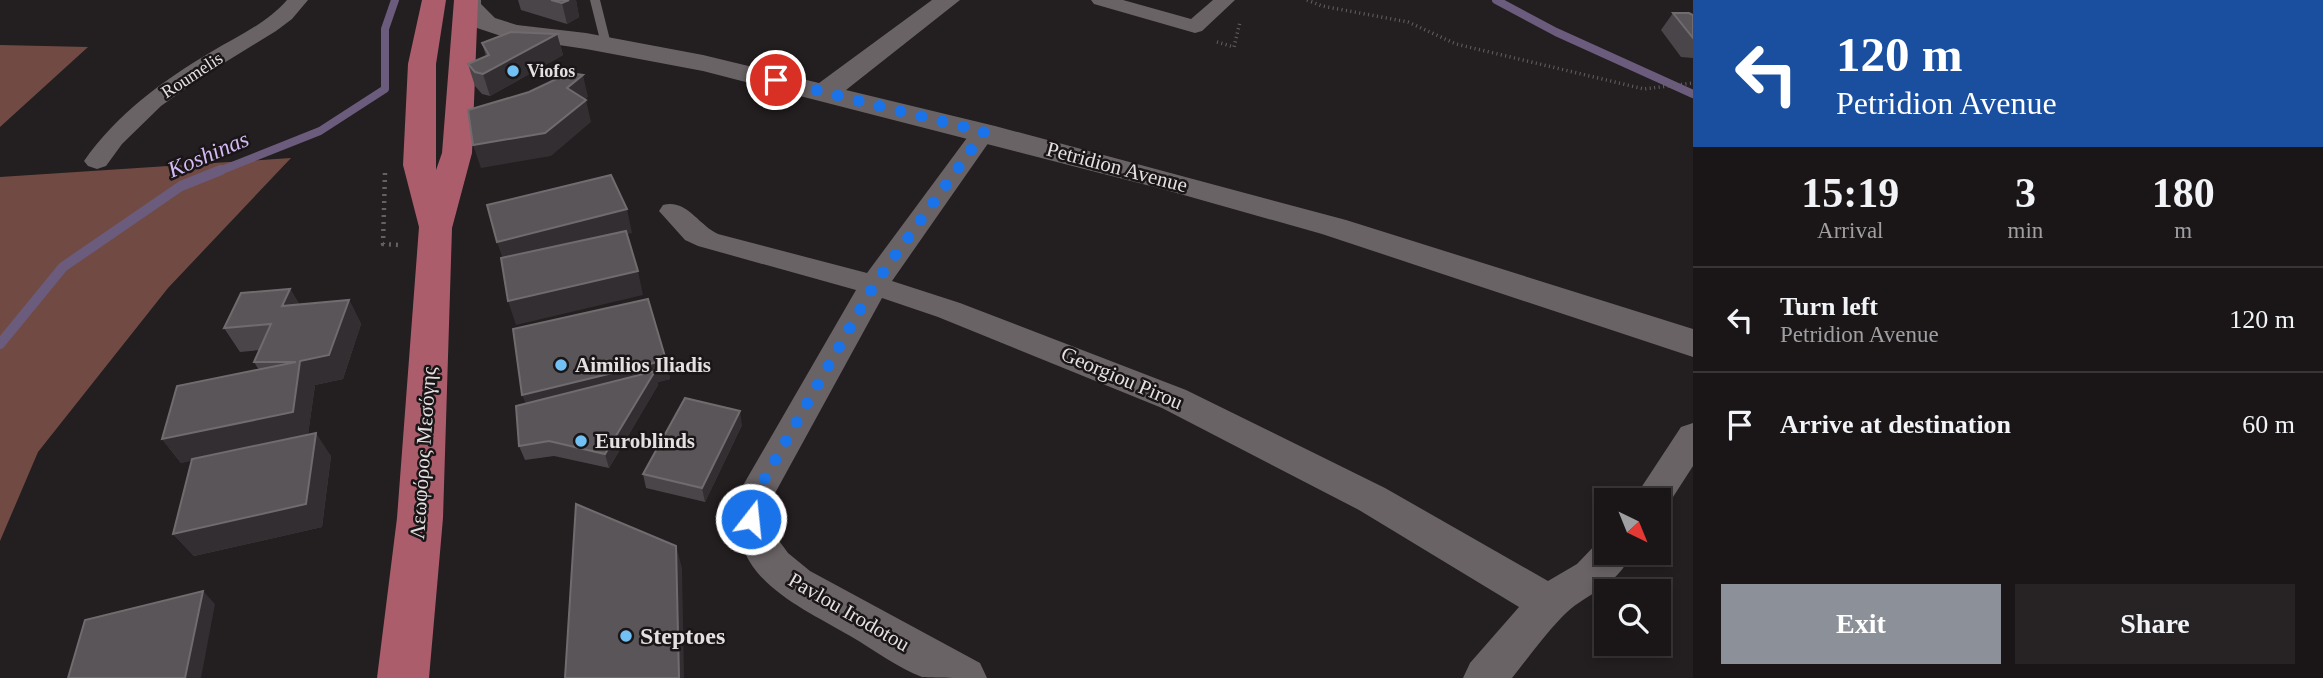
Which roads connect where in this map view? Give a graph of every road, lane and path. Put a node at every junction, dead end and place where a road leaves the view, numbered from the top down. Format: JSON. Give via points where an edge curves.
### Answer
{"nodes":[{"id":1,"x":298,"y":0,"type":"edge"},
{"id":2,"x":433,"y":0,"type":"edge"},
{"id":3,"x":467,"y":0,"type":"edge"},
{"id":4,"x":595,"y":0,"type":"edge"},
{"id":5,"x":948,"y":0,"type":"edge"},
{"id":6,"x":1101,"y":0,"type":"edge"},
{"id":7,"x":1307,"y":0,"type":"edge"},
{"id":8,"x":1186,"y":3,"type":"dead end"},
{"id":9,"x":1219,"y":5,"type":"edge"},
{"id":10,"x":529,"y":36,"type":"junction"},
{"id":11,"x":606,"y":44,"type":"junction"},
{"id":12,"x":461,"y":69,"type":"junction"},
{"id":13,"x":1693,"y":83,"type":"edge"},
{"id":14,"x":825,"y":92,"type":"junction"},
{"id":15,"x":984,"y":132,"type":"junction"},
{"id":16,"x":97,"y":161,"type":"dead end"},
{"id":17,"x":673,"y":211,"type":"dead end"},
{"id":18,"x":435,"y":228,"type":"junction"},
{"id":19,"x":874,"y":285,"type":"junction"},
{"id":20,"x":1693,"y":343,"type":"edge"},
{"id":21,"x":1693,"y":437,"type":"edge"},
{"id":22,"x":1659,"y":488,"type":"edge"},
{"id":23,"x":1602,"y":565,"type":"edge"},
{"id":24,"x":1548,"y":603,"type":"junction"},
{"id":25,"x":404,"y":678,"type":"edge"},
{"id":26,"x":965,"y":678,"type":"edge"},
{"id":27,"x":1485,"y":678,"type":"edge"}],
"edges":[{"from":1,"to":16,"type":"street","name":"Roumelis","via":[[277,21],[146,106],[118,132]]},
{"from":2,"to":18,"type":"main road","name":"Λεωφόρος Μεσόγης","via":[[422,64],[419,165]]},
{"from":3,"to":10,"type":"street","name":"Petridion Avenue","via":[[486,23]]},
{"from":3,"to":12,"type":"main road","name":"Λεωφόρος Μεσόγης"},
{"from":4,"to":11,"type":"lane"},
{"from":5,"to":14,"type":"street"},
{"from":6,"to":9,"type":"street","via":[[1195,27]]},
{"from":7,"to":13,"type":"path","via":[[1408,22],[1456,44],[1644,89]]},
{"from":8,"to":9,"type":"street"},
{"from":10,"to":11,"type":"street","name":"Petridion Avenue"},
{"from":10,"to":12,"type":"street","name":"Petridion Avenue","via":[[469,54],[462,59]]},
{"from":11,"to":14,"type":"street","name":"Petridion Avenue"},
{"from":12,"to":18,"type":"main road","name":"Λεωφόρος Μεσόγης","via":[[457,153]]},
{"from":14,"to":15,"type":"street","name":"Petridion Avenue"},
{"from":15,"to":19,"type":"street","name":"Pavlou Irodotou"},
{"from":15,"to":20,"type":"street","name":"Petridion Avenue","via":[[1334,227]]},
{"from":17,"to":19,"type":"street","name":"Georgiou Pirou","via":[[695,234],[708,240]]},
{"from":18,"to":25,"type":"main road","name":"Λεωφόρος Μεσόγης","via":[[420,518]]},
{"from":19,"to":24,"type":"street","name":"Georgiou Pirou","via":[[1041,344],[1174,399],[1372,499]]},
{"from":19,"to":26,"type":"street","name":"Pavlou Irodotou","via":[[756,494],[751,519],[760,547],[774,567],[796,584]]},
{"from":21,"to":22,"type":"street"},
{"from":23,"to":24,"type":"street"},
{"from":24,"to":27,"type":"street"}]}
